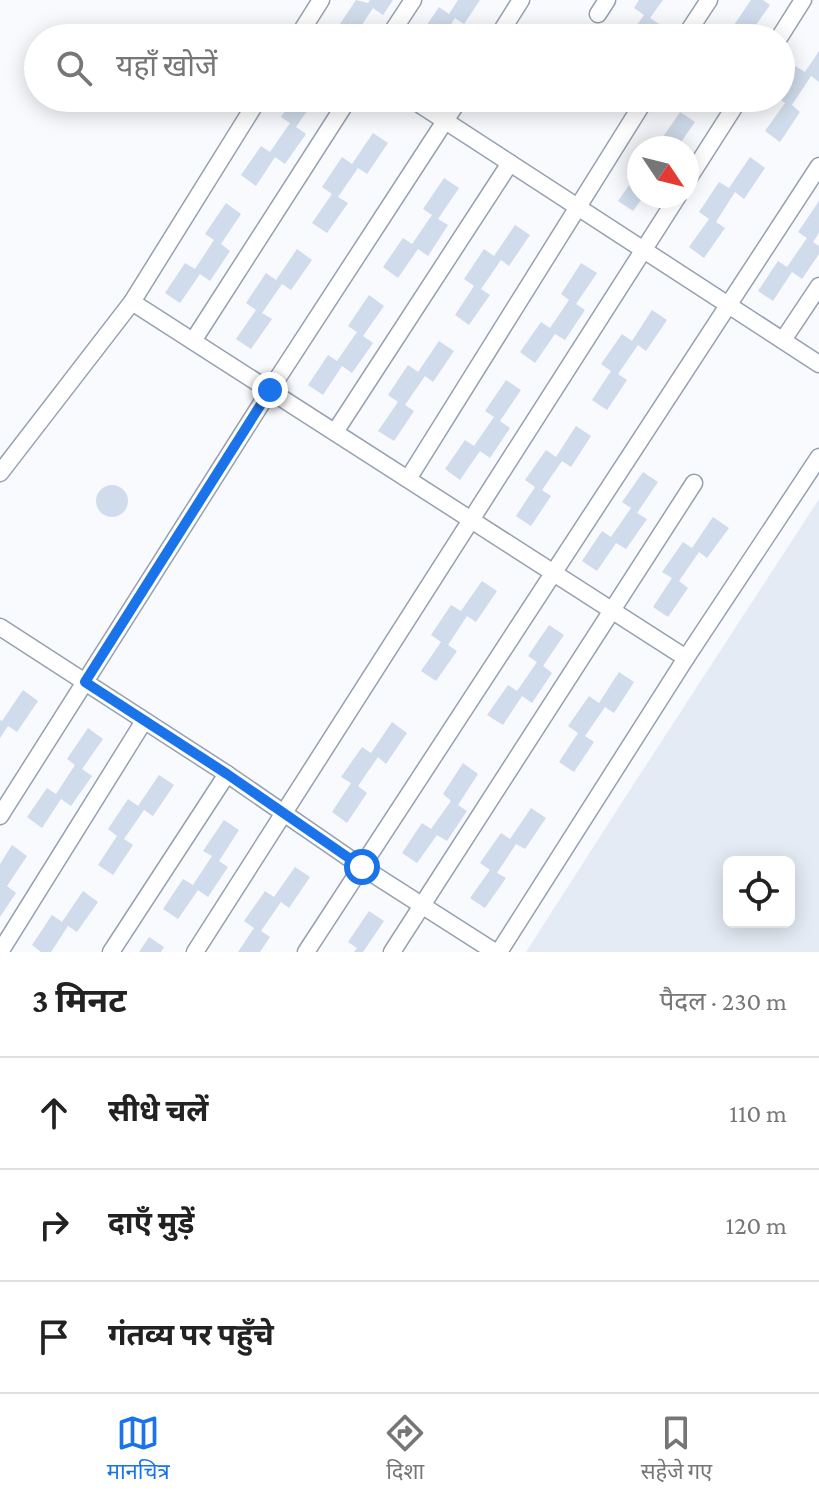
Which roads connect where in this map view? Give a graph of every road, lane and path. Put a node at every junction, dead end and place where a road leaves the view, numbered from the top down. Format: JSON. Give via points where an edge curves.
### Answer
{"nodes":[{"id":1,"x":321,"y":0,"type":"edge"},
{"id":2,"x":413,"y":0,"type":"edge"},
{"id":3,"x":521,"y":0,"type":"edge"},
{"id":4,"x":709,"y":0,"type":"edge"},
{"id":5,"x":803,"y":0,"type":"edge"},
{"id":6,"x":306,"y":24,"type":"edge"},
{"id":7,"x":397,"y":24,"type":"edge"},
{"id":8,"x":506,"y":24,"type":"edge"},
{"id":9,"x":693,"y":24,"type":"edge"},
{"id":10,"x":788,"y":24,"type":"edge"},
{"id":11,"x":250,"y":112,"type":"edge"},
{"id":12,"x":340,"y":112,"type":"edge"},
{"id":13,"x":431,"y":112,"type":"edge"},
{"id":14,"x":451,"y":112,"type":"edge"},
{"id":15,"x":637,"y":112,"type":"edge"},
{"id":16,"x":731,"y":112,"type":"edge"},
{"id":17,"x":445,"y":121,"type":"junction"},
{"id":18,"x":699,"y":162,"type":"edge"},
{"id":19,"x":510,"y":163,"type":"junction"},
{"id":20,"x":819,"y":166,"type":"edge"},
{"id":21,"x":577,"y":206,"type":"junction"},
{"id":22,"x":670,"y":208,"type":"edge"},
{"id":23,"x":643,"y":250,"type":"junction"},
{"id":24,"x":819,"y":286,"type":"edge"},
{"id":25,"x":132,"y":302,"type":"junction"},
{"id":26,"x":728,"y":305,"type":"junction"},
{"id":27,"x":783,"y":340,"type":"junction"},
{"id":28,"x":193,"y":341,"type":"junction"},
{"id":29,"x":819,"y":364,"type":"edge"},
{"id":30,"x":270,"y":390,"type":"junction"},
{"id":31,"x":335,"y":432,"type":"junction"},
{"id":32,"x":819,"y":457,"type":"edge"},
{"id":33,"x":0,"y":473,"type":"edge"},
{"id":34,"x":408,"y":479,"type":"junction"},
{"id":35,"x":694,"y":483,"type":"dead end"},
{"id":36,"x":471,"y":520,"type":"junction"},
{"id":37,"x":553,"y":573,"type":"junction"},
{"id":38,"x":612,"y":611,"type":"junction"},
{"id":39,"x":3,"y":635,"type":"edge"},
{"id":40,"x":686,"y":658,"type":"junction"},
{"id":41,"x":85,"y":682,"type":"junction"},
{"id":42,"x":144,"y":721,"type":"junction"},
{"id":43,"x":227,"y":774,"type":"junction"},
{"id":44,"x":283,"y":813,"type":"junction"},
{"id":45,"x":0,"y":816,"type":"edge"},
{"id":46,"x":362,"y":867,"type":"junction"},
{"id":47,"x":422,"y":905,"type":"junction"},
{"id":48,"x":0,"y":952,"type":"edge"},
{"id":49,"x":111,"y":952,"type":"edge"},
{"id":50,"x":195,"y":952,"type":"edge"},
{"id":51,"x":306,"y":952,"type":"edge"},
{"id":52,"x":392,"y":952,"type":"edge"},
{"id":53,"x":497,"y":952,"type":"edge"}],
"edges":[{"from":1,"to":6,"type":"street"},
{"from":2,"to":7,"type":"street"},
{"from":3,"to":8,"type":"street"},
{"from":4,"to":9,"type":"street"},
{"from":5,"to":10,"type":"street"},
{"from":11,"to":25,"type":"street"},
{"from":12,"to":28,"type":"street"},
{"from":13,"to":17,"type":"street"},
{"from":14,"to":17,"type":"street"},
{"from":15,"to":21,"type":"street"},
{"from":16,"to":18,"type":"street"},
{"from":17,"to":19,"type":"street"},
{"from":17,"to":30,"type":"street"},
{"from":19,"to":21,"type":"street"},
{"from":19,"to":31,"type":"street"},
{"from":20,"to":26,"type":"street"},
{"from":21,"to":23,"type":"street"},
{"from":21,"to":34,"type":"street"},
{"from":22,"to":23,"type":"street"},
{"from":23,"to":26,"type":"street"},
{"from":23,"to":36,"type":"street"},
{"from":24,"to":27,"type":"street"},
{"from":25,"to":28,"type":"street"},
{"from":25,"to":33,"type":"street"},
{"from":26,"to":27,"type":"street"},
{"from":26,"to":37,"type":"street"},
{"from":27,"to":29,"type":"street"},
{"from":28,"to":30,"type":"street"},
{"from":30,"to":31,"type":"street"},
{"from":30,"to":41,"type":"street"},
{"from":31,"to":34,"type":"street"},
{"from":32,"to":40,"type":"street"},
{"from":34,"to":36,"type":"street"},
{"from":35,"to":38,"type":"street"},
{"from":36,"to":37,"type":"street"},
{"from":36,"to":44,"type":"street"},
{"from":37,"to":38,"type":"street"},
{"from":37,"to":46,"type":"street"},
{"from":38,"to":40,"type":"street"},
{"from":38,"to":47,"type":"street"},
{"from":39,"to":41,"type":"street"},
{"from":40,"to":53,"type":"street"},
{"from":41,"to":42,"type":"street"},
{"from":41,"to":45,"type":"street"},
{"from":42,"to":43,"type":"street"},
{"from":42,"to":48,"type":"street"},
{"from":43,"to":44,"type":"street"},
{"from":43,"to":49,"type":"street"},
{"from":44,"to":46,"type":"street"},
{"from":44,"to":50,"type":"street"},
{"from":46,"to":47,"type":"street"},
{"from":46,"to":51,"type":"street"},
{"from":47,"to":52,"type":"street"},
{"from":47,"to":53,"type":"street"}]}
